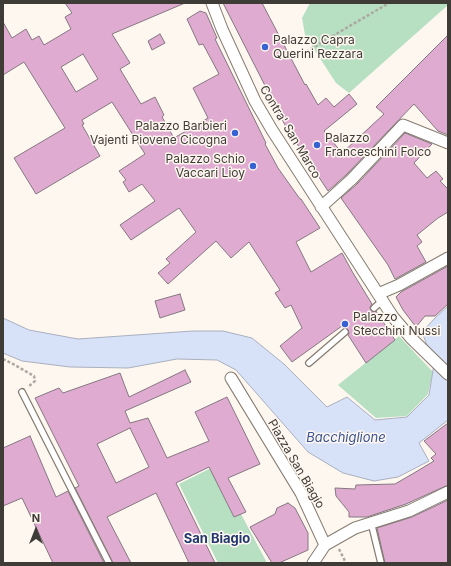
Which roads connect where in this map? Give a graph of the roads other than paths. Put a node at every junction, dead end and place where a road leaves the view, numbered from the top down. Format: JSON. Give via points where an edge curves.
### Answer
{"nodes":[{"id":1,"x":212,"y":3,"type":"edge"},
{"id":2,"x":448,"y":143,"type":"edge"},
{"id":3,"x":321,"y":206,"type":"junction"},
{"id":4,"x":448,"y":258,"type":"edge"},
{"id":5,"x":378,"y":301,"type":"junction"},
{"id":6,"x":345,"y":332,"type":"dead end"},
{"id":7,"x":308,"y":363,"type":"dead end"},
{"id":8,"x":448,"y":374,"type":"edge"},
{"id":9,"x":231,"y":378,"type":"dead end"},
{"id":10,"x":22,"y":392,"type":"road end"},
{"id":11,"x":448,"y":492,"type":"edge"},
{"id":12,"x":371,"y":522,"type":"junction"},
{"id":13,"x":325,"y":545,"type":"junction"},
{"id":14,"x":109,"y":563,"type":"edge"},
{"id":15,"x":313,"y":563,"type":"edge"},
{"id":16,"x":381,"y":563,"type":"edge"}],
"edges":[{"from":1,"to":3,"type":"street","name":"Contra' San Marco","via":[[254,101]]},
{"from":2,"to":3,"type":"street","via":[[403,125],[352,179]]},
{"from":3,"to":5,"type":"street","name":"Contra' San Marco"},
{"from":4,"to":5,"type":"street","via":[[399,285]]},
{"from":5,"to":8,"type":"street","name":"Contra' San Marco"},
{"from":6,"to":7,"type":"lane"},
{"from":9,"to":13,"type":"street","name":"Piazza San Biagio","via":[[301,494]]},
{"from":10,"to":14,"type":"lane"},
{"from":11,"to":12,"type":"street","via":[[409,511]]},
{"from":12,"to":13,"type":"street"},
{"from":12,"to":16,"type":"lane"},
{"from":13,"to":15,"type":"street"}]}
